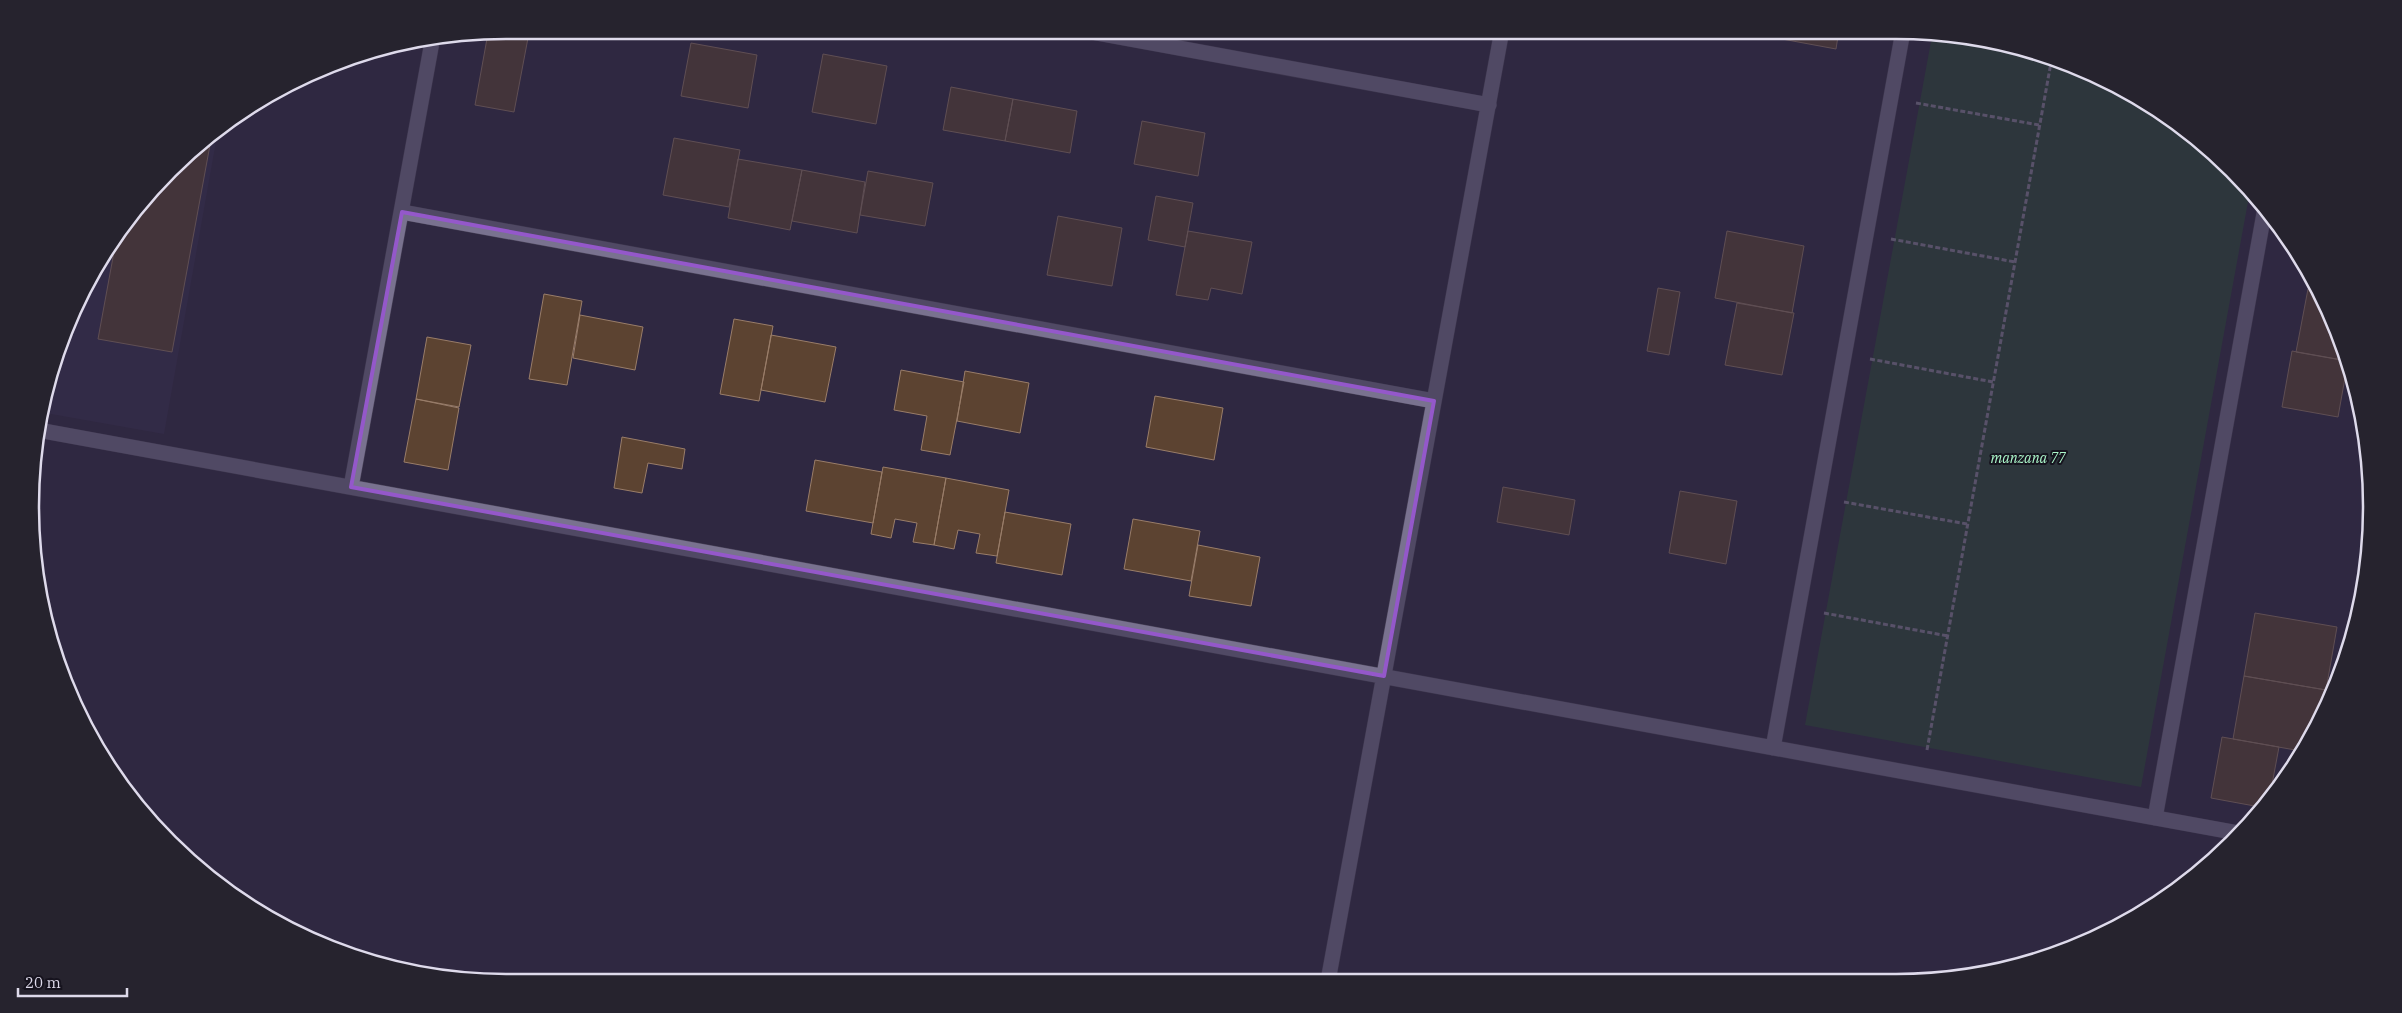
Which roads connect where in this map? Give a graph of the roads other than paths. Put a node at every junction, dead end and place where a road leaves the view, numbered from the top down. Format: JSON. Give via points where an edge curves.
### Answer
{"nodes":[{"id":1,"x":1131,"y":39,"type":"edge"},
{"id":2,"x":1500,"y":39,"type":"edge"},
{"id":3,"x":1902,"y":39,"type":"edge"},
{"id":4,"x":431,"y":45,"type":"edge"},
{"id":5,"x":1489,"y":104,"type":"junction"},
{"id":6,"x":402,"y":212,"type":"junction"},
{"id":7,"x":2263,"y":218,"type":"edge"},
{"id":8,"x":1434,"y":401,"type":"junction"},
{"id":9,"x":45,"y":431,"type":"edge"},
{"id":10,"x":351,"y":487,"type":"junction"},
{"id":11,"x":1384,"y":676,"type":"junction"},
{"id":12,"x":1773,"y":748,"type":"junction"},
{"id":13,"x":2155,"y":818,"type":"junction"},
{"id":14,"x":2231,"y":832,"type":"edge"},
{"id":15,"x":1329,"y":974,"type":"edge"}],
"edges":[{"from":1,"to":5,"type":"street"},
{"from":2,"to":5,"type":"street"},
{"from":3,"to":12,"type":"street"},
{"from":4,"to":6,"type":"street"},
{"from":5,"to":8,"type":"street"},
{"from":6,"to":8,"type":"street"},
{"from":6,"to":10,"type":"street"},
{"from":7,"to":13,"type":"street"},
{"from":8,"to":11,"type":"street"},
{"from":9,"to":10,"type":"street"},
{"from":10,"to":11,"type":"street"},
{"from":11,"to":12,"type":"street"},
{"from":11,"to":15,"type":"street"},
{"from":12,"to":13,"type":"street"},
{"from":13,"to":14,"type":"street"}]}
